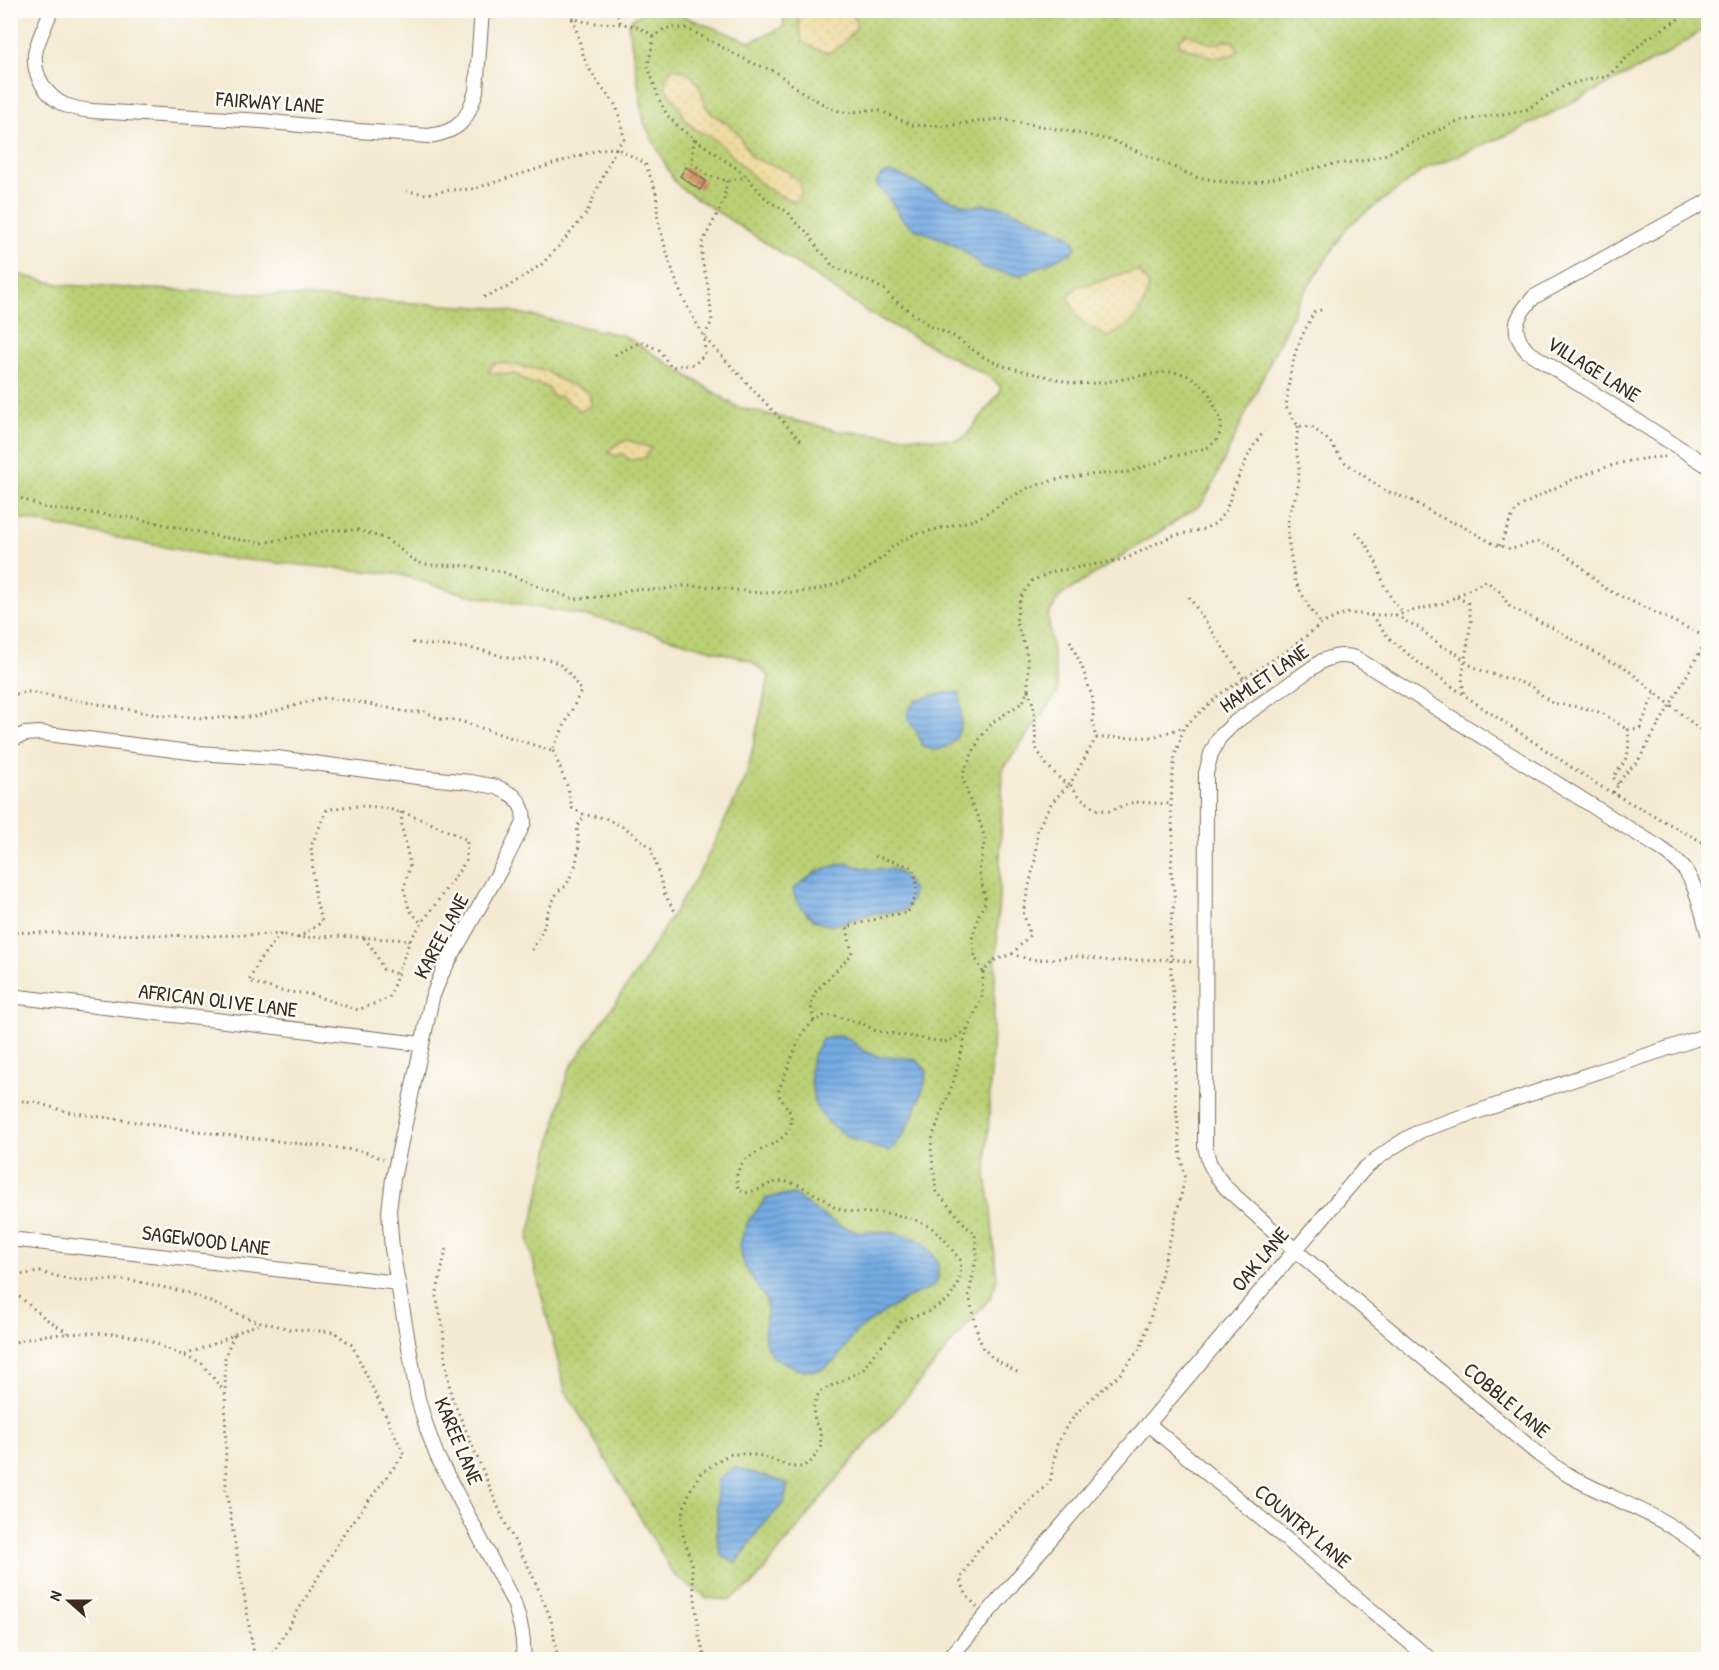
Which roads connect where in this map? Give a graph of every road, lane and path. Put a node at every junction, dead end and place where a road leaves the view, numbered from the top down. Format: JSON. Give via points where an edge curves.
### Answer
{"nodes":[{"id":1,"x":51,"y":10,"type":"edge"},
{"id":2,"x":482,"y":10,"type":"edge"},
{"id":3,"x":562,"y":10,"type":"edge"},
{"id":4,"x":615,"y":10,"type":"edge"},
{"id":5,"x":1693,"y":10,"type":"edge"},
{"id":6,"x":571,"y":16,"type":"junction"},
{"id":7,"x":621,"y":24,"type":"junction"},
{"id":8,"x":654,"y":37,"type":"junction"},
{"id":9,"x":694,"y":139,"type":"junction"},
{"id":10,"x":616,"y":148,"type":"junction"},
{"id":11,"x":747,"y":177,"type":"junction"},
{"id":12,"x":727,"y":181,"type":"junction"},
{"id":13,"x":406,"y":190,"type":"dead end"},
{"id":14,"x":1708,"y":201,"type":"edge"},
{"id":15,"x":484,"y":297,"type":"dead end"},
{"id":16,"x":1321,"y":310,"type":"dead end"},
{"id":17,"x":704,"y":337,"type":"junction"},
{"id":18,"x":615,"y":355,"type":"dead end"},
{"id":19,"x":1298,"y":426,"type":"junction"},
{"id":20,"x":1264,"y":431,"type":"dead end"},
{"id":21,"x":803,"y":443,"type":"dead end"},
{"id":22,"x":1678,"y":446,"type":"junction"},
{"id":23,"x":1708,"y":466,"type":"edge"},
{"id":24,"x":10,"y":494,"type":"edge"},
{"id":25,"x":1356,"y":532,"type":"dead end"},
{"id":26,"x":1500,"y":546,"type":"junction"},
{"id":27,"x":1189,"y":597,"type":"dead end"},
{"id":28,"x":1457,"y":597,"type":"junction"},
{"id":29,"x":1404,"y":613,"type":"junction"},
{"id":30,"x":1371,"y":615,"type":"junction"},
{"id":31,"x":1396,"y":615,"type":"junction"},
{"id":32,"x":1322,"y":624,"type":"junction"},
{"id":33,"x":1070,"y":640,"type":"dead end"},
{"id":34,"x":410,"y":642,"type":"dead end"},
{"id":35,"x":1464,"y":660,"type":"junction"},
{"id":36,"x":1244,"y":678,"type":"junction"},
{"id":37,"x":1028,"y":690,"type":"junction"},
{"id":38,"x":1655,"y":692,"type":"junction"},
{"id":39,"x":10,"y":695,"type":"edge"},
{"id":40,"x":1464,"y":695,"type":"junction"},
{"id":41,"x":1260,"y":704,"type":"junction"},
{"id":42,"x":1670,"y":704,"type":"junction"},
{"id":43,"x":1184,"y":728,"type":"junction"},
{"id":44,"x":1628,"y":730,"type":"junction"},
{"id":45,"x":1708,"y":736,"type":"edge"},
{"id":46,"x":1096,"y":738,"type":"junction"},
{"id":47,"x":10,"y":740,"type":"edge"},
{"id":48,"x":552,"y":751,"type":"junction"},
{"id":49,"x":1070,"y":784,"type":"junction"},
{"id":50,"x":1618,"y":784,"type":"junction"},
{"id":51,"x":1613,"y":793,"type":"junction"},
{"id":52,"x":1171,"y":804,"type":"junction"},
{"id":53,"x":402,"y":812,"type":"junction"},
{"id":54,"x":585,"y":815,"type":"junction"},
{"id":55,"x":1708,"y":852,"type":"edge"},
{"id":56,"x":875,"y":856,"type":"dead end"},
{"id":57,"x":676,"y":913,"type":"dead end"},
{"id":58,"x":422,"y":924,"type":"junction"},
{"id":59,"x":10,"y":932,"type":"edge"},
{"id":60,"x":1708,"y":933,"type":"edge"},
{"id":61,"x":281,"y":934,"type":"junction"},
{"id":62,"x":298,"y":938,"type":"junction"},
{"id":63,"x":364,"y":938,"type":"junction"},
{"id":64,"x":410,"y":940,"type":"junction"},
{"id":65,"x":532,"y":950,"type":"dead end"},
{"id":66,"x":1012,"y":954,"type":"junction"},
{"id":67,"x":1172,"y":959,"type":"junction"},
{"id":68,"x":1206,"y":963,"type":"junction"},
{"id":69,"x":983,"y":972,"type":"junction"},
{"id":70,"x":398,"y":974,"type":"junction"},
{"id":71,"x":10,"y":996,"type":"edge"},
{"id":72,"x":814,"y":1021,"type":"junction"},
{"id":73,"x":970,"y":1027,"type":"junction"},
{"id":74,"x":1708,"y":1035,"type":"edge"},
{"id":75,"x":421,"y":1044,"type":"junction"},
{"id":76,"x":10,"y":1100,"type":"edge"},
{"id":77,"x":396,"y":1164,"type":"junction"},
{"id":78,"x":10,"y":1239,"type":"edge"},
{"id":79,"x":446,"y":1249,"type":"dead end"},
{"id":80,"x":1296,"y":1250,"type":"junction"},
{"id":81,"x":10,"y":1276,"type":"edge"},
{"id":82,"x":398,"y":1283,"type":"junction"},
{"id":83,"x":10,"y":1289,"type":"edge"},
{"id":84,"x":264,"y":1323,"type":"junction"},
{"id":85,"x":69,"y":1334,"type":"junction"},
{"id":86,"x":234,"y":1335,"type":"junction"},
{"id":87,"x":10,"y":1343,"type":"edge"},
{"id":88,"x":184,"y":1356,"type":"junction"},
{"id":89,"x":1019,"y":1373,"type":"dead end"},
{"id":90,"x":225,"y":1392,"type":"junction"},
{"id":91,"x":1148,"y":1424,"type":"junction"},
{"id":92,"x":1708,"y":1555,"type":"edge"},
{"id":93,"x":984,"y":1615,"type":"junction"},
{"id":94,"x":255,"y":1659,"type":"edge"},
{"id":95,"x":269,"y":1659,"type":"edge"},
{"id":96,"x":523,"y":1659,"type":"edge"},
{"id":97,"x":558,"y":1659,"type":"edge"},
{"id":98,"x":704,"y":1659,"type":"edge"},
{"id":99,"x":948,"y":1659,"type":"edge"},
{"id":100,"x":1431,"y":1659,"type":"edge"}],
"edges":[{"from":1,"to":2,"type":"street","name":"FAIRWAY LANE","via":[[35,55],[36,65],[46,91],[65,105],[93,111],[429,136],[456,129],[472,104]]},
{"from":3,"to":6,"type":"path"},
{"from":4,"to":7,"type":"path"},
{"from":5,"to":8,"type":"path","via":[[1645,40],[1607,77],[1564,86],[1526,110],[1460,122],[1384,155],[1254,183],[1196,177],[1114,141],[999,119],[943,126],[912,125],[881,111],[848,113],[832,109],[776,72],[686,28],[665,28]]},
{"from":6,"to":7,"type":"path"},
{"from":6,"to":10,"type":"path","via":[[586,62],[615,104],[624,139]]},
{"from":7,"to":8,"type":"path","via":[[639,27]]},
{"from":8,"to":9,"type":"path","via":[[648,66],[659,99],[667,115]]},
{"from":9,"to":11,"type":"path"},
{"from":9,"to":12,"type":"path","via":[[692,163],[707,175]]},
{"from":10,"to":13,"type":"path","via":[[601,149],[472,189],[427,194]]},
{"from":10,"to":15,"type":"path","via":[[586,214],[559,246],[541,265]]},
{"from":10,"to":17,"type":"path","via":[[645,163],[656,192],[658,221],[678,287]]},
{"from":11,"to":12,"type":"path"},
{"from":11,"to":24,"type":"path","via":[[768,201],[788,212],[832,266],[885,290],[932,327],[983,357],[1076,384],[1174,372],[1194,379],[1205,388],[1221,421],[1216,441],[1209,447],[1169,456],[1128,472],[1068,478],[1028,488],[974,520],[900,542],[855,577],[800,592],[758,593],[684,586],[632,589],[575,599],[503,572],[417,562],[383,538],[358,530],[331,530],[262,543],[135,518],[46,508]]},
{"from":12,"to":17,"type":"path","via":[[721,207],[702,243],[712,321]]},
{"from":14,"to":22,"type":"street","name":"VILLAGE LANE","via":[[1534,297],[1518,317],[1516,330],[1527,351]]},
{"from":16,"to":19,"type":"path","via":[[1314,312],[1296,351],[1290,380],[1286,407]]},
{"from":17,"to":18,"type":"path","via":[[705,354],[695,364],[671,367],[659,350],[642,342]]},
{"from":17,"to":21,"type":"path"},
{"from":19,"to":26,"type":"path","via":[[1312,427],[1330,442],[1343,461],[1384,490]]},
{"from":19,"to":32,"type":"path","via":[[1298,489],[1288,517],[1288,539],[1295,581]]},
{"from":20,"to":37,"type":"path","via":[[1216,524],[1172,536],[1125,559],[1052,572],[1032,581],[1016,612],[1028,662]]},
{"from":22,"to":23,"type":"street","name":"VILLAGE LANE"},
{"from":22,"to":26,"type":"path","via":[[1668,457],[1609,466],[1545,493],[1516,510]]},
{"from":25,"to":29,"type":"path","via":[[1377,564],[1394,603]]},
{"from":26,"to":42,"type":"path","via":[[1510,549],[1537,542],[1561,551],[1604,588],[1708,638]]},
{"from":27,"to":36,"type":"path"},
{"from":28,"to":29,"type":"path"},
{"from":28,"to":35,"type":"path","via":[[1468,603],[1471,621]]},
{"from":28,"to":38,"type":"path","via":[[1486,580],[1510,607],[1623,666]]},
{"from":29,"to":31,"type":"path"},
{"from":30,"to":31,"type":"path"},
{"from":30,"to":32,"type":"path","via":[[1345,613]]},
{"from":30,"to":40,"type":"path","via":[[1389,638]]},
{"from":31,"to":35,"type":"path"},
{"from":32,"to":36,"type":"path"},
{"from":33,"to":46,"type":"path","via":[[1093,699]]},
{"from":34,"to":48,"type":"path","via":[[477,649],[517,659],[537,657],[565,669],[581,691]]},
{"from":35,"to":40,"type":"path"},
{"from":35,"to":44,"type":"path","via":[[1485,672],[1529,685],[1552,703],[1602,713]]},
{"from":36,"to":41,"type":"path"},
{"from":36,"to":43,"type":"path","via":[[1220,694]]},
{"from":37,"to":49,"type":"path","via":[[1034,706],[1036,748],[1062,781]]},
{"from":37,"to":69,"type":"path","via":[[1023,702],[993,722],[980,738],[962,776],[985,839],[979,870],[985,903],[972,939]]},
{"from":38,"to":42,"type":"path"},
{"from":38,"to":44,"type":"path","via":[[1640,728]]},
{"from":39,"to":48,"type":"path","via":[[29,692],[159,715],[205,718],[253,717],[322,699],[353,701],[426,712]]},
{"from":40,"to":51,"type":"path"},
{"from":41,"to":60,"type":"street","name":"HAMLET LANE","via":[[1322,661],[1335,656],[1356,657],[1660,848],[1685,871],[1693,885]]},
{"from":41,"to":68,"type":"street","name":"HAMLET LANE","via":[[1219,738],[1206,773]]},
{"from":42,"to":45,"type":"path"},
{"from":42,"to":50,"type":"path","via":[[1638,761]]},
{"from":43,"to":46,"type":"path","via":[[1153,737]]},
{"from":43,"to":52,"type":"path","via":[[1175,755]]},
{"from":44,"to":50,"type":"path","via":[[1626,760],[1613,777]]},
{"from":46,"to":49,"type":"path"},
{"from":47,"to":75,"type":"street","name":"KAREE LANE","via":[[40,733],[197,753],[278,758],[470,782],[514,796],[524,822],[442,973]]},
{"from":48,"to":54,"type":"path","via":[[572,808]]},
{"from":49,"to":52,"type":"path","via":[[1095,809],[1109,812],[1134,802]]},
{"from":49,"to":66,"type":"path","via":[[1052,802],[1037,830],[1035,860],[1023,912],[1030,935]]},
{"from":50,"to":51,"type":"path"},
{"from":51,"to":55,"type":"path","via":[[1704,843]]},
{"from":52,"to":67,"type":"path","via":[[1175,897],[1170,930]]},
{"from":53,"to":58,"type":"path","via":[[410,864],[404,889],[409,909]]},
{"from":53,"to":58,"type":"path","via":[[467,840],[466,861]]},
{"from":53,"to":62,"type":"path","via":[[343,806],[327,810],[311,846],[315,897],[322,922]]},
{"from":54,"to":57,"type":"path","via":[[605,818],[651,848],[665,895]]},
{"from":54,"to":65,"type":"path","via":[[577,827],[576,864],[566,886],[558,891]]},
{"from":56,"to":72,"type":"path","via":[[912,867],[918,884],[915,903],[908,913],[848,927],[852,954],[815,992],[811,1005]]},
{"from":58,"to":64,"type":"path"},
{"from":59,"to":61,"type":"path"},
{"from":61,"to":62,"type":"path"},
{"from":61,"to":70,"type":"path","via":[[259,960],[249,981],[280,991],[310,994],[358,1010],[389,999]]},
{"from":62,"to":63,"type":"path"},
{"from":63,"to":64,"type":"path"},
{"from":63,"to":70,"type":"path","via":[[384,969]]},
{"from":64,"to":70,"type":"path"},
{"from":66,"to":67,"type":"path","via":[[1031,960],[1075,956],[1112,961]]},
{"from":66,"to":69,"type":"path","via":[[995,960]]},
{"from":67,"to":68,"type":"path"},
{"from":67,"to":93,"type":"path","via":[[1176,1105],[1185,1179],[1152,1312],[1141,1347],[1120,1374],[1083,1406],[1066,1427],[1057,1445],[1050,1482],[978,1550],[960,1579],[967,1596]]},
{"from":68,"to":80,"type":"street","name":"HAMLET LANE","via":[[1205,1146],[1209,1162],[1226,1188]]},
{"from":69,"to":73,"type":"path","via":[[982,996]]},
{"from":71,"to":75,"type":"street","name":"AFRICAN OLIVE LANE"},
{"from":72,"to":73,"type":"path","via":[[832,1015],[876,1031],[945,1042]]},
{"from":72,"to":98,"type":"path","via":[[802,1033],[778,1092],[789,1108],[790,1129],[781,1140],[758,1150],[740,1167],[738,1190],[746,1193],[783,1182],[799,1185],[847,1211],[883,1213],[918,1221],[944,1239],[960,1260],[961,1269],[949,1299],[901,1321],[864,1370],[819,1392],[813,1409],[821,1446],[812,1461],[802,1467],[791,1467],[762,1456],[731,1454],[700,1474],[684,1507],[682,1523]]},
{"from":73,"to":89,"type":"path","via":[[933,1136],[936,1191],[975,1233],[977,1254],[969,1295],[983,1348]]},
{"from":74,"to":80,"type":"street","name":"OAK LANE","via":[[1422,1130],[1399,1142],[1364,1169]]},
{"from":75,"to":77,"type":"street","name":"KAREE LANE"},
{"from":76,"to":77,"type":"path","via":[[217,1134],[363,1151]]},
{"from":77,"to":82,"type":"street","name":"KAREE LANE","via":[[389,1211]]},
{"from":78,"to":82,"type":"street","name":"SAGEWOOD LANE"},
{"from":79,"to":97,"type":"path","via":[[436,1297],[451,1395],[551,1619]]},
{"from":80,"to":91,"type":"street","name":"OAK LANE"},
{"from":80,"to":92,"type":"street","name":"COBBLE LANE","via":[[1538,1454],[1572,1477],[1676,1529]]},
{"from":81,"to":84,"type":"path","via":[[40,1272],[71,1280],[130,1280],[189,1293]]},
{"from":82,"to":96,"type":"street","name":"KAREE LANE","via":[[427,1429],[437,1456],[514,1603],[522,1626]]},
{"from":83,"to":85,"type":"path"},
{"from":84,"to":86,"type":"path"},
{"from":84,"to":95,"type":"path","via":[[334,1332],[352,1345],[404,1454],[344,1533]]},
{"from":85,"to":87,"type":"path"},
{"from":85,"to":88,"type":"path","via":[[143,1338]]},
{"from":86,"to":88,"type":"path"},
{"from":86,"to":90,"type":"path","via":[[225,1356]]},
{"from":88,"to":90,"type":"path","via":[[202,1364]]},
{"from":90,"to":94,"type":"path","via":[[226,1490]]},
{"from":91,"to":93,"type":"street","name":"OAK LANE"},
{"from":91,"to":100,"type":"street","name":"COUNTRY LANE"},
{"from":93,"to":99,"type":"street","name":"OAK LANE"}]}
